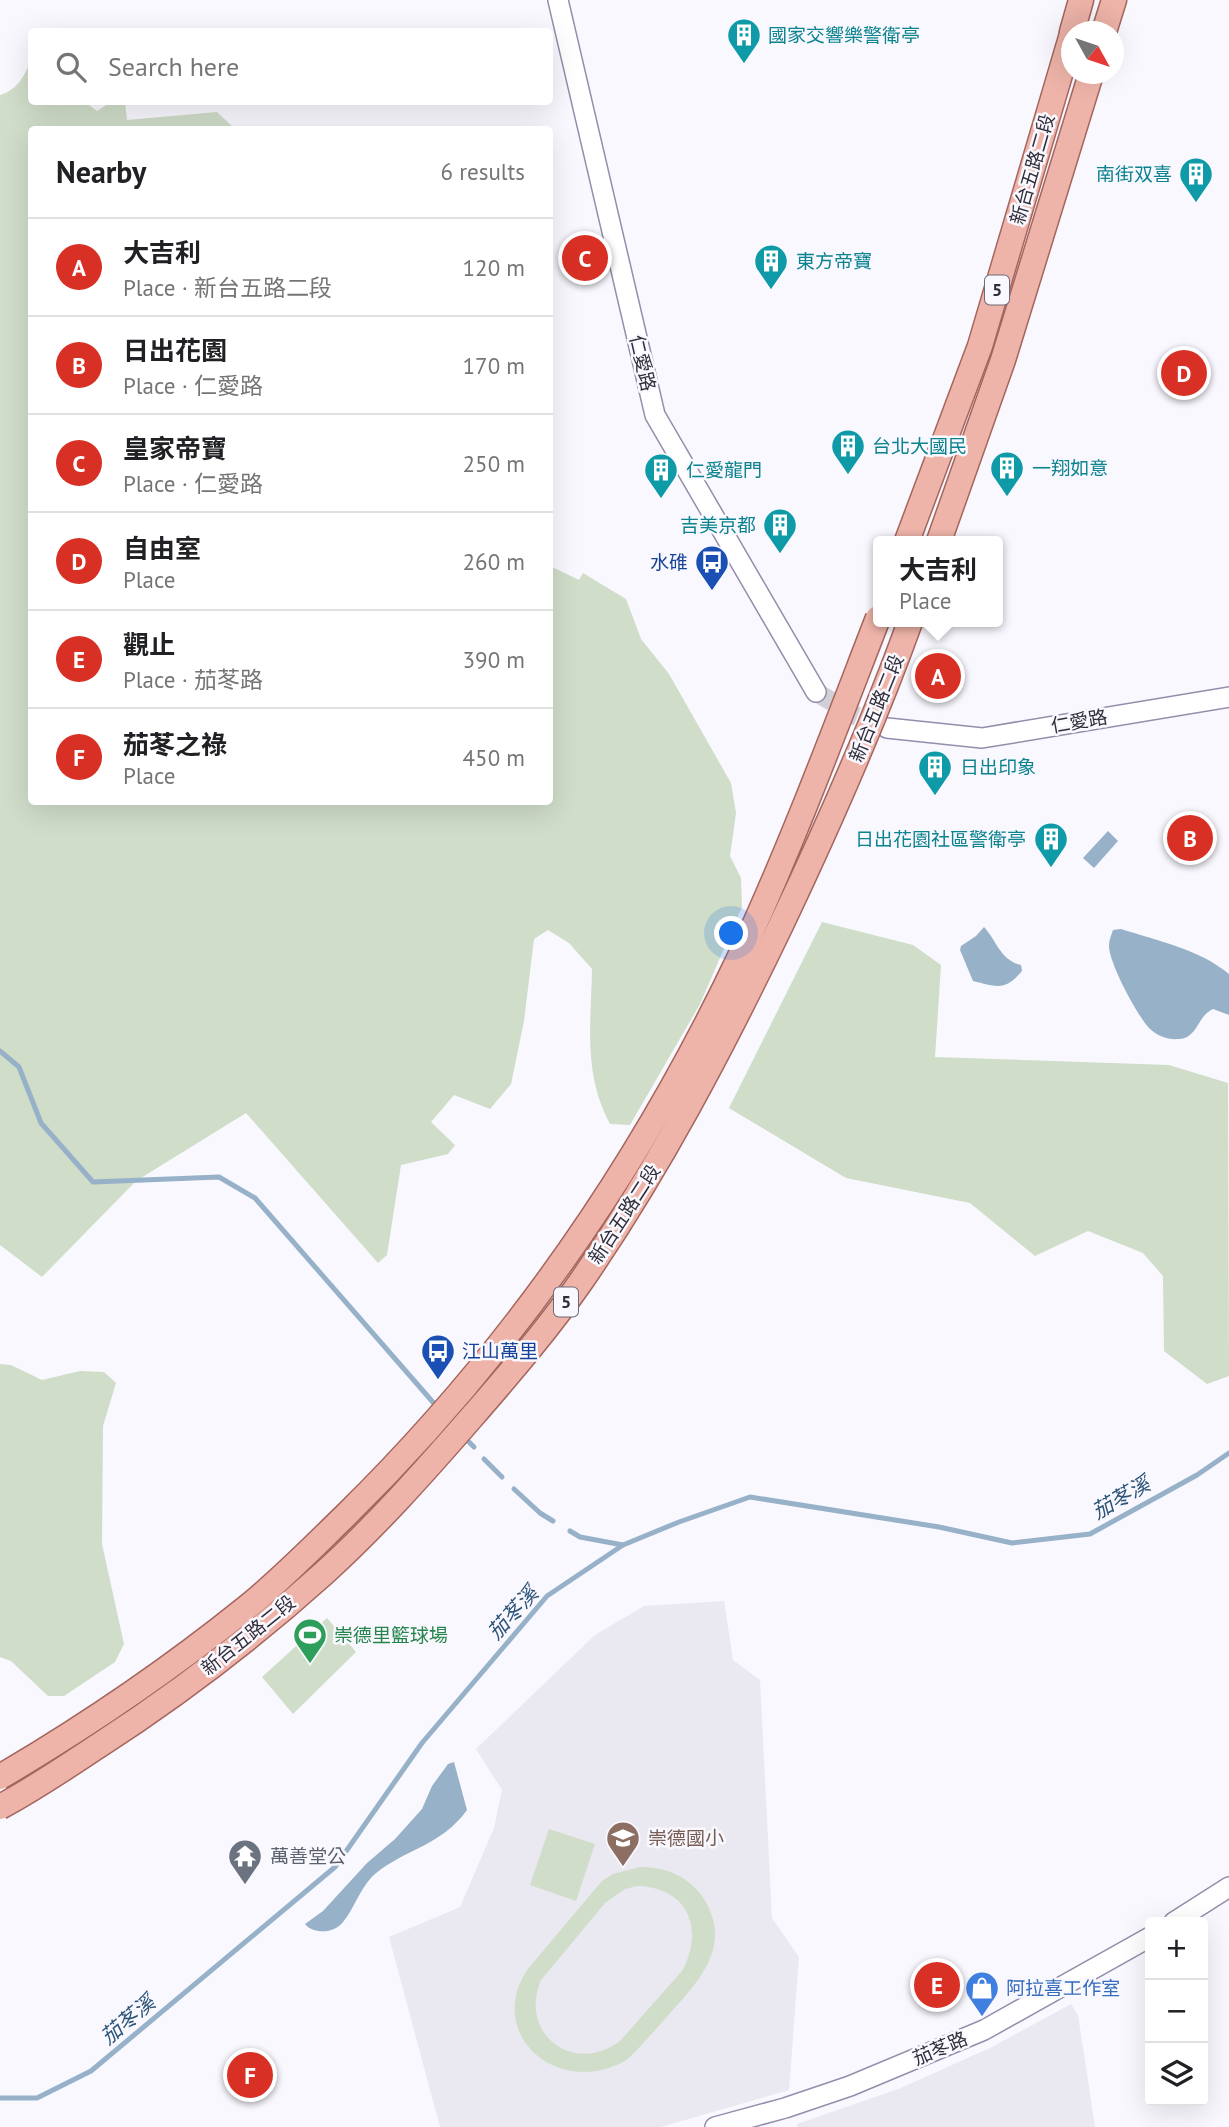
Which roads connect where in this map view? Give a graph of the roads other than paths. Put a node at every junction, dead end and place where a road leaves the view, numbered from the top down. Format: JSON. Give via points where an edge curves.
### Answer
{"nodes":[{"id":1,"x":558,"y":0,"type":"edge"},
{"id":2,"x":1082,"y":0,"type":"edge"},
{"id":3,"x":1114,"y":0,"type":"edge"},
{"id":4,"x":1076,"y":21,"type":"edge"},
{"id":5,"x":1107,"y":21,"type":"edge"},
{"id":6,"x":1061,"y":70,"type":"edge"},
{"id":7,"x":1088,"y":84,"type":"edge"},
{"id":8,"x":909,"y":536,"type":"edge"},
{"id":9,"x":941,"y":536,"type":"edge"},
{"id":10,"x":874,"y":627,"type":"edge"},
{"id":11,"x":908,"y":627,"type":"edge"},
{"id":12,"x":816,"y":692,"type":"tunnel mouth"},
{"id":13,"x":1229,"y":697,"type":"edge"},
{"id":14,"x":887,"y":728,"type":"tunnel mouth"},
{"id":15,"x":0,"y":1777,"type":"edge"},
{"id":16,"x":0,"y":1807,"type":"edge"},
{"id":17,"x":1229,"y":1887,"type":"edge"},
{"id":18,"x":1182,"y":1917,"type":"edge"},
{"id":19,"x":1145,"y":1940,"type":"edge"},
{"id":20,"x":715,"y":2127,"type":"edge"}],
"edges":[{"from":1,"to":12,"type":"street","name":"仁愛路","via":[[655,415]]},
{"from":2,"to":4,"type":"main road","name":"新台五路二段","number":"5"},
{"from":3,"to":5,"type":"main road"},
{"from":6,"to":8,"type":"main road","name":"新台五路二段","number":"5","via":[[980,346]]},
{"from":7,"to":9,"type":"main road","name":"新台五路二段","number":"5","via":[[1003,360]]},
{"from":10,"to":15,"type":"main road","name":"新台五路二段","number":"5","bridge":true,"via":[[788,846],[698,1040],[589,1225],[520,1318],[392,1469],[248,1607],[70,1735]]},
{"from":11,"to":16,"type":"main road","name":"新台五路二段","number":"5","bridge":true,"via":[[812,860],[722,1045],[651,1174],[581,1282],[410,1488],[325,1573],[151,1712]]},
{"from":13,"to":14,"type":"street","name":"仁愛路","via":[[982,738]]},
{"from":17,"to":18,"type":"street"},
{"from":19,"to":20,"type":"street","name":"茄苳路","via":[[984,2030],[850,2086]]}]}
